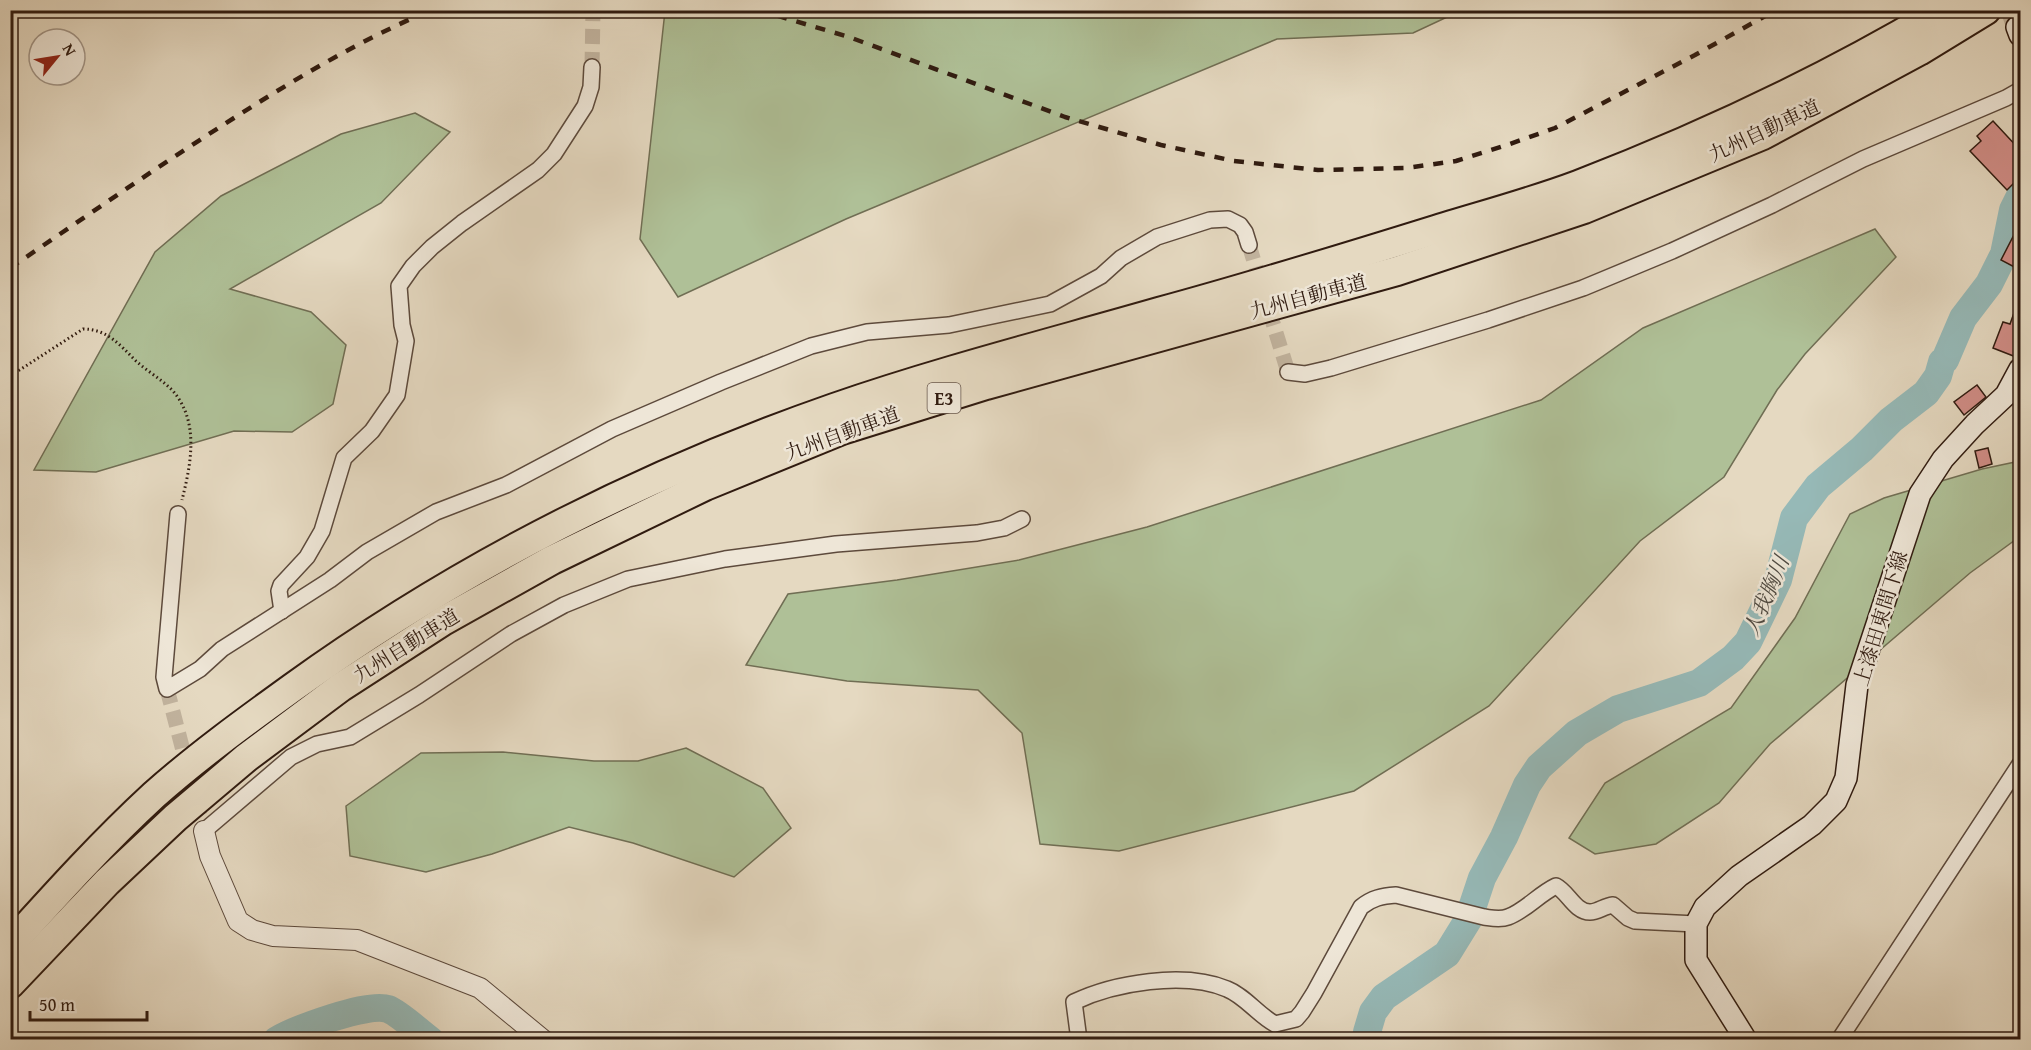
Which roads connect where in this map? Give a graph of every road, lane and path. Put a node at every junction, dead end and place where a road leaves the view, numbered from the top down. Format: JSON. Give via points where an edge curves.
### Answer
{"nodes":[{"id":1,"x":1942,"y":10,"type":"edge"},
{"id":2,"x":1986,"y":10,"type":"edge"},
{"id":3,"x":592,"y":67,"type":"tunnel mouth"},
{"id":4,"x":2020,"y":90,"type":"edge"},
{"id":5,"x":1249,"y":245,"type":"tunnel mouth"},
{"id":6,"x":2020,"y":369,"type":"edge"},
{"id":7,"x":1288,"y":372,"type":"dead end"},
{"id":8,"x":10,"y":373,"type":"edge"},
{"id":9,"x":178,"y":514,"type":"joint"},
{"id":10,"x":1022,"y":519,"type":"dead end"},
{"id":11,"x":282,"y":611,"type":"junction"},
{"id":12,"x":2020,"y":764,"type":"edge"},
{"id":13,"x":204,"y":831,"type":"joint"},
{"id":14,"x":1696,"y":924,"type":"junction"},
{"id":15,"x":10,"y":945,"type":"edge"},
{"id":16,"x":10,"y":984,"type":"edge"},
{"id":17,"x":543,"y":1040,"type":"edge"},
{"id":18,"x":1079,"y":1040,"type":"edge"},
{"id":19,"x":1746,"y":1040,"type":"edge"},
{"id":20,"x":1839,"y":1040,"type":"edge"}],
"edges":[{"from":1,"to":15,"type":"highway","name":"九州自動車道","number":"E3","via":[[1900,36],[1753,111],[1574,186],[1388,245],[834,408],[695,461],[551,530],[429,597],[330,660],[228,734],[90,856]]},
{"from":2,"to":16,"type":"highway","name":"九州自動車道","number":"E3","via":[[1919,51],[1763,135],[1584,209],[1397,271],[986,384],[842,430],[705,486],[552,560],[443,621],[350,681],[246,758],[107,882]]},
{"from":3,"to":11,"type":"street","via":[[585,106],[554,154],[538,170],[432,247],[399,286],[406,341],[397,395],[372,431],[344,458],[322,531],[307,556],[281,585]]},
{"from":4,"to":7,"type":"street","via":[[1582,288],[1330,368],[1305,374]]},
{"from":5,"to":11,"type":"street","via":[[1240,225],[1228,219],[1210,220],[1157,237],[1121,258],[1101,276],[1050,304],[949,325],[867,332],[811,346],[612,429],[506,485],[436,512],[367,552]]},
{"from":6,"to":14,"type":"main road","name":"上漆田東間下線","via":[[2006,395],[1943,459],[1920,494],[1857,685],[1846,778],[1836,801],[1812,825],[1739,876],[1705,907]]},
{"from":8,"to":9,"type":"path","via":[[83,329],[94,329],[116,340],[173,391],[189,419],[191,464]]},
{"from":9,"to":11,"type":"street","via":[[164,677],[167,689]]},
{"from":10,"to":13,"type":"street","via":[[1004,528],[977,533],[836,544],[725,559],[628,579],[564,605],[511,634],[350,737],[317,744],[291,757]]},
{"from":12,"to":20,"type":"street"},
{"from":13,"to":17,"type":"street","via":[[210,856],[238,921],[252,930],[273,936],[357,940],[480,988]]},
{"from":14,"to":18,"type":"street","via":[[1635,921],[1613,905],[1585,912],[1556,886],[1516,913],[1498,918],[1396,895],[1384,896],[1361,907],[1296,1019],[1275,1024],[1226,988],[1191,980],[1145,983],[1100,991],[1074,1002]]},
{"from":14,"to":19,"type":"main road","via":[[1696,960]]}]}
